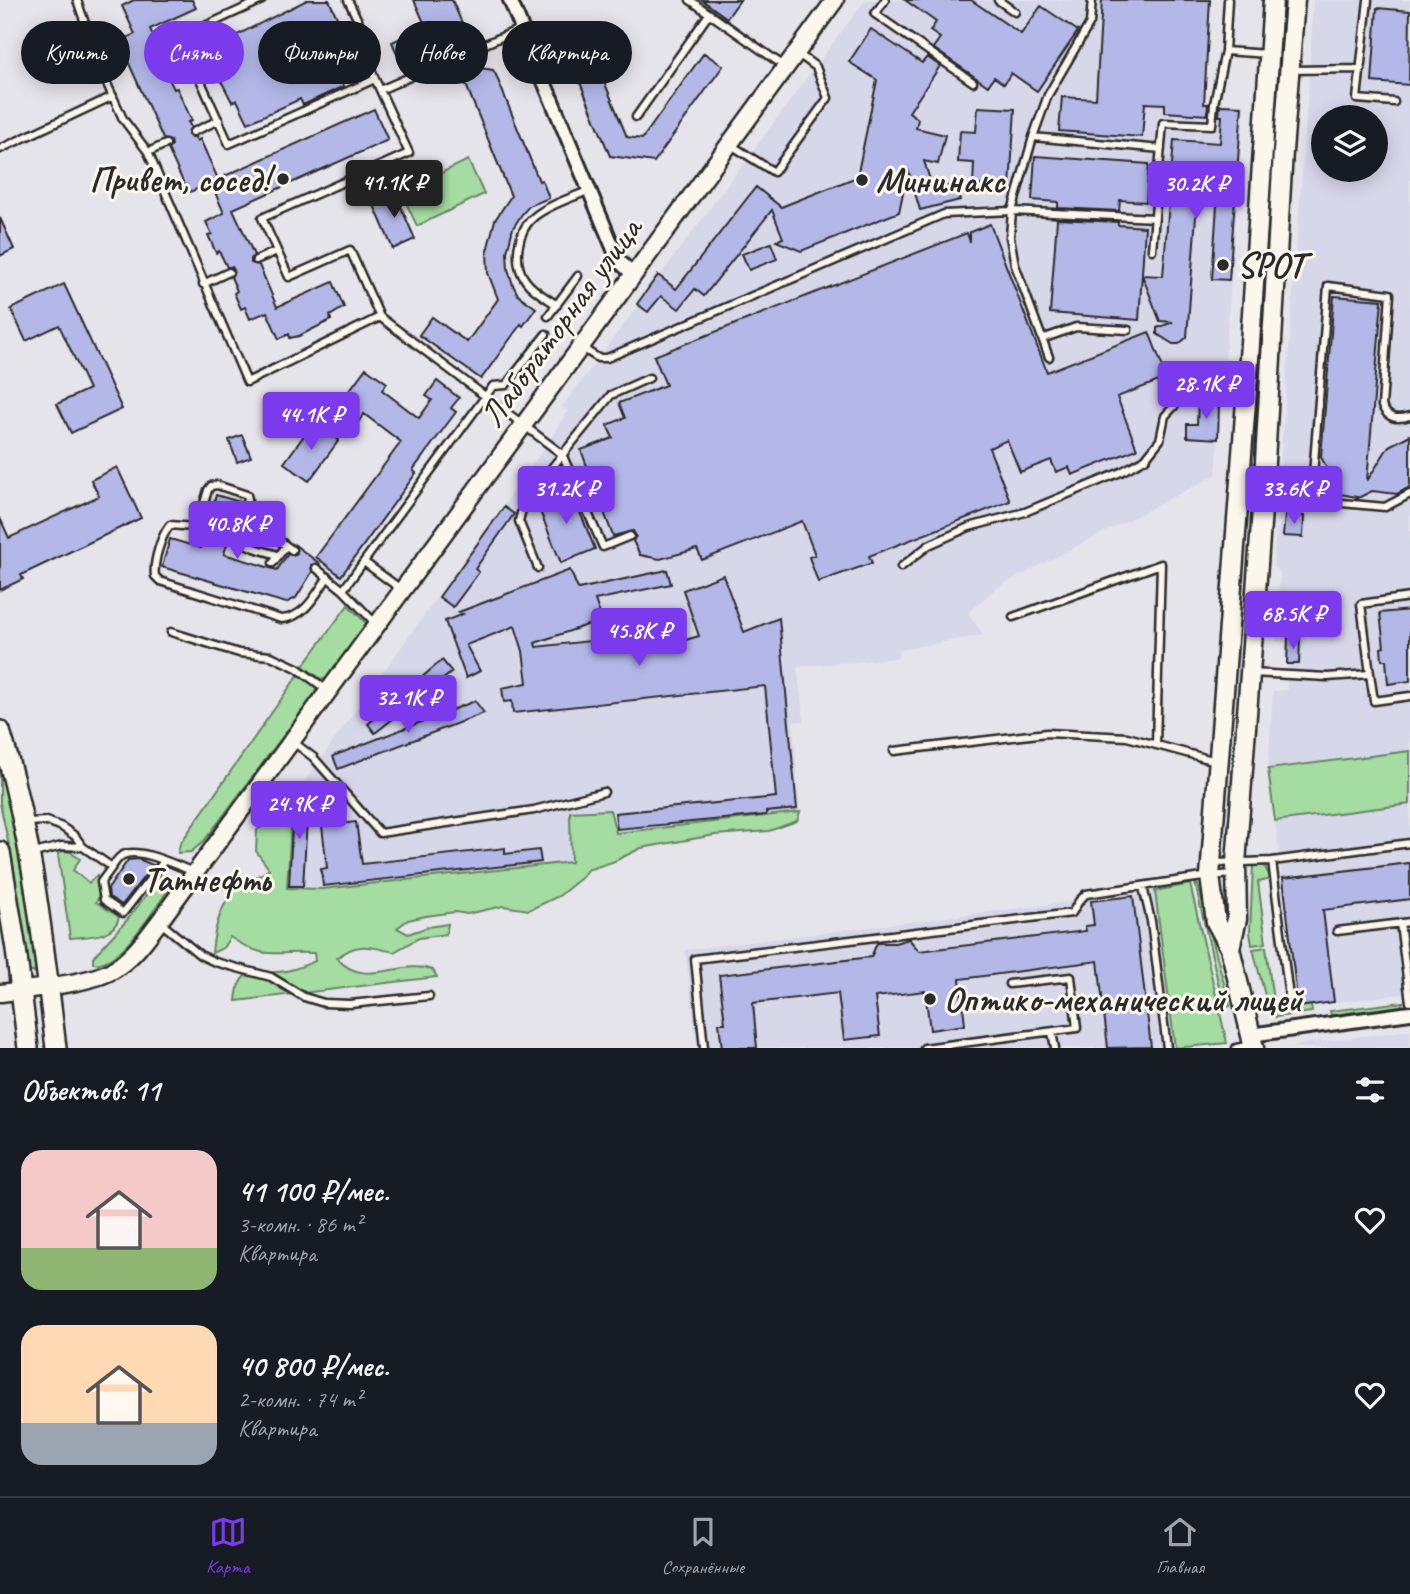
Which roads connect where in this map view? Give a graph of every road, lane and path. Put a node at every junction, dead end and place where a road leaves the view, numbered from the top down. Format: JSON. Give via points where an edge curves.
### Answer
{"nodes":[{"id":1,"x":77,"y":0,"type":"edge"},
{"id":2,"x":262,"y":0,"type":"edge"},
{"id":3,"x":348,"y":0,"type":"edge"},
{"id":4,"x":510,"y":0,"type":"edge"},
{"id":5,"x":690,"y":0,"type":"edge"},
{"id":6,"x":835,"y":0,"type":"edge"},
{"id":7,"x":884,"y":0,"type":"edge"},
{"id":8,"x":998,"y":0,"type":"edge"},
{"id":9,"x":1083,"y":0,"type":"edge"},
{"id":10,"x":1228,"y":0,"type":"edge"},
{"id":11,"x":1273,"y":0,"type":"edge"},
{"id":12,"x":1295,"y":0,"type":"edge"},
{"id":13,"x":1368,"y":0,"type":"edge"},
{"id":14,"x":1092,"y":1,"type":"edge"},
{"id":15,"x":1015,"y":12,"type":"dead end"},
{"id":16,"x":709,"y":14,"type":"junction"},
{"id":17,"x":358,"y":21,"type":"edge"},
{"id":18,"x":519,"y":21,"type":"edge"},
{"id":19,"x":502,"y":37,"type":"edge"},
{"id":20,"x":1225,"y":51,"type":"junction"},
{"id":21,"x":797,"y":53,"type":"junction"},
{"id":22,"x":1270,"y":55,"type":"junction"},
{"id":23,"x":786,"y":68,"type":"junction"},
{"id":24,"x":1361,"y":69,"type":"junction"},
{"id":25,"x":1289,"y":70,"type":"junction"},
{"id":26,"x":973,"y":82,"type":"dead end"},
{"id":27,"x":364,"y":84,"type":"edge"},
{"id":28,"x":377,"y":84,"type":"edge"},
{"id":29,"x":546,"y":84,"type":"edge"},
{"id":30,"x":380,"y":90,"type":"junction"},
{"id":31,"x":113,"y":96,"type":"junction"},
{"id":32,"x":1394,"y":102,"type":"dead end"},
{"id":33,"x":636,"y":117,"type":"dead end"},
{"id":34,"x":219,"y":120,"type":"junction"},
{"id":35,"x":193,"y":132,"type":"dead end"},
{"id":36,"x":1033,"y":137,"type":"junction"},
{"id":37,"x":166,"y":144,"type":"dead end"},
{"id":38,"x":730,"y":144,"type":"junction"},
{"id":39,"x":0,"y":149,"type":"edge"},
{"id":40,"x":1161,"y":149,"type":"junction"},
{"id":41,"x":148,"y":152,"type":"junction"},
{"id":42,"x":590,"y":190,"type":"junction"},
{"id":43,"x":1012,"y":211,"type":"junction"},
{"id":44,"x":1155,"y":218,"type":"junction"},
{"id":45,"x":1152,"y":250,"type":"dead end"},
{"id":46,"x":277,"y":251,"type":"junction"},
{"id":47,"x":256,"y":260,"type":"dead end"},
{"id":48,"x":229,"y":272,"type":"dead end"},
{"id":49,"x":634,"y":275,"type":"junction"},
{"id":50,"x":578,"y":276,"type":"dead end"},
{"id":51,"x":203,"y":284,"type":"junction"},
{"id":52,"x":556,"y":305,"type":"junction"},
{"id":53,"x":548,"y":316,"type":"dead end"},
{"id":54,"x":380,"y":317,"type":"junction"},
{"id":55,"x":1128,"y":330,"type":"dead end"},
{"id":56,"x":546,"y":334,"type":"dead end"},
{"id":57,"x":1042,"y":339,"type":"junction"},
{"id":58,"x":581,"y":347,"type":"junction"},
{"id":59,"x":1049,"y":357,"type":"dead end"},
{"id":60,"x":649,"y":378,"type":"dead end"},
{"id":61,"x":1247,"y":388,"type":"junction"},
{"id":62,"x":485,"y":397,"type":"junction"},
{"id":63,"x":1410,"y":416,"type":"edge"},
{"id":64,"x":523,"y":426,"type":"junction"},
{"id":65,"x":562,"y":454,"type":"junction"},
{"id":66,"x":1410,"y":494,"type":"edge"},
{"id":67,"x":1263,"y":496,"type":"junction"},
{"id":68,"x":1311,"y":500,"type":"junction"},
{"id":69,"x":244,"y":514,"type":"junction"},
{"id":70,"x":630,"y":537,"type":"dead end"},
{"id":71,"x":278,"y":555,"type":"junction"},
{"id":72,"x":364,"y":562,"type":"junction"},
{"id":73,"x":273,"y":563,"type":"dead end"},
{"id":74,"x":901,"y":567,"type":"dead end"},
{"id":75,"x":316,"y":568,"type":"dead end"},
{"id":76,"x":538,"y":568,"type":"dead end"},
{"id":77,"x":328,"y":577,"type":"junction"},
{"id":78,"x":343,"y":590,"type":"junction"},
{"id":79,"x":402,"y":590,"type":"junction"},
{"id":80,"x":1232,"y":592,"type":"junction"},
{"id":81,"x":1254,"y":593,"type":"junction"},
{"id":82,"x":1410,"y":597,"type":"edge"},
{"id":83,"x":1013,"y":617,"type":"dead end"},
{"id":84,"x":377,"y":625,"type":"junction"},
{"id":85,"x":171,"y":632,"type":"dead end"},
{"id":86,"x":1249,"y":673,"type":"junction"},
{"id":87,"x":1370,"y":674,"type":"junction"},
{"id":88,"x":328,"y":691,"type":"junction"},
{"id":89,"x":1410,"y":696,"type":"edge"},
{"id":90,"x":0,"y":731,"type":"edge"},
{"id":91,"x":292,"y":740,"type":"junction"},
{"id":92,"x":1156,"y":745,"type":"junction"},
{"id":93,"x":894,"y":751,"type":"dead end"},
{"id":94,"x":1217,"y":761,"type":"junction"},
{"id":95,"x":604,"y":792,"type":"dead end"},
{"id":96,"x":25,"y":822,"type":"junction"},
{"id":97,"x":1410,"y":843,"type":"edge"},
{"id":98,"x":83,"y":847,"type":"junction"},
{"id":99,"x":0,"y":852,"type":"edge"},
{"id":100,"x":30,"y":854,"type":"junction"},
{"id":101,"x":164,"y":861,"type":"junction"},
{"id":102,"x":1272,"y":861,"type":"junction"},
{"id":103,"x":112,"y":867,"type":"junction"},
{"id":104,"x":1210,"y":869,"type":"junction"},
{"id":105,"x":1236,"y":869,"type":"junction"},
{"id":106,"x":195,"y":872,"type":"junction"},
{"id":107,"x":1143,"y":887,"type":"junction"},
{"id":108,"x":159,"y":922,"type":"junction"},
{"id":109,"x":1410,"y":922,"type":"edge"},
{"id":110,"x":1400,"y":923,"type":"junction"},
{"id":111,"x":1337,"y":931,"type":"dead end"},
{"id":112,"x":1230,"y":948,"type":"junction"},
{"id":113,"x":1009,"y":984,"type":"dead end"},
{"id":114,"x":48,"y":986,"type":"junction"},
{"id":115,"x":10,"y":992,"type":"edge"},
{"id":116,"x":429,"y":996,"type":"dead end"},
{"id":117,"x":1410,"y":1002,"type":"edge"},
{"id":118,"x":1290,"y":1004,"type":"dead end"},
{"id":119,"x":1410,"y":1013,"type":"edge"},
{"id":120,"x":1052,"y":1032,"type":"junction"},
{"id":121,"x":1248,"y":1044,"type":"edge"},
{"id":122,"x":28,"y":1048,"type":"edge"},
{"id":123,"x":56,"y":1048,"type":"edge"},
{"id":124,"x":704,"y":1048,"type":"edge"},
{"id":125,"x":924,"y":1048,"type":"edge"},
{"id":126,"x":1055,"y":1048,"type":"edge"},
{"id":127,"x":1167,"y":1048,"type":"edge"}],
"edges":[{"from":1,"to":31,"type":"lane"},
{"from":2,"to":34,"type":"lane","via":[[181,37]]},
{"from":3,"to":17,"type":"lane"},
{"from":4,"to":18,"type":"street"},
{"from":5,"to":16,"type":"lane"},
{"from":6,"to":21,"type":"street","name":"Лабораторная улица"},
{"from":7,"to":26,"type":"lane","via":[[875,14]]},
{"from":8,"to":15,"type":"lane"},
{"from":9,"to":14,"type":"lane"},
{"from":10,"to":20,"type":"lane"},
{"from":11,"to":22,"type":"main road"},
{"from":12,"to":25,"type":"main road"},
{"from":13,"to":24,"type":"lane"},
{"from":14,"to":36,"type":"lane","via":[[1090,23],[1048,95]]},
{"from":16,"to":23,"type":"lane"},
{"from":16,"to":33,"type":"lane"},
{"from":19,"to":30,"type":"lane"},
{"from":20,"to":22,"type":"lane"},
{"from":20,"to":40,"type":"lane","via":[[1212,125],[1163,123]]},
{"from":21,"to":23,"type":"street","name":"Лабораторная улица"},
{"from":21,"to":38,"type":"lane","via":[[816,67],[828,98],[774,172]]},
{"from":22,"to":61,"type":"main road"},
{"from":23,"to":38,"type":"street","name":"Лабораторная улица"},
{"from":24,"to":25,"type":"lane"},
{"from":24,"to":32,"type":"lane","via":[[1357,99]]},
{"from":25,"to":67,"type":"main road"},
{"from":27,"to":34,"type":"lane","via":[[229,144]]},
{"from":28,"to":30,"type":"lane"},
{"from":29,"to":42,"type":"street"},
{"from":30,"to":46,"type":"lane","via":[[408,153],[262,218]]},
{"from":31,"to":39,"type":"lane"},
{"from":31,"to":41,"type":"lane"},
{"from":34,"to":35,"type":"lane"},
{"from":36,"to":40,"type":"lane"},
{"from":36,"to":43,"type":"lane"},
{"from":37,"to":41,"type":"lane"},
{"from":38,"to":49,"type":"street","name":"Лабораторная улица"},
{"from":40,"to":44,"type":"lane"},
{"from":41,"to":51,"type":"lane"},
{"from":42,"to":49,"type":"street","via":[[620,262]]},
{"from":42,"to":52,"type":"lane","via":[[533,217],[524,227],[519,268],[526,281]]},
{"from":43,"to":44,"type":"lane"},
{"from":43,"to":57,"type":"lane","via":[[1015,265]]},
{"from":43,"to":58,"type":"lane","via":[[944,214],[607,358],[598,358]]},
{"from":44,"to":45,"type":"lane"},
{"from":46,"to":47,"type":"lane"},
{"from":46,"to":54,"type":"lane","via":[[289,278],[350,250]]},
{"from":48,"to":51,"type":"lane"},
{"from":49,"to":58,"type":"street","name":"Лабораторная улица"},
{"from":50,"to":52,"type":"lane"},
{"from":51,"to":54,"type":"lane","via":[[247,382]]},
{"from":52,"to":53,"type":"lane"},
{"from":54,"to":62,"type":"lane"},
{"from":55,"to":57,"type":"lane","via":[[1076,327]]},
{"from":56,"to":62,"type":"lane","via":[[506,385],[493,386]]},
{"from":57,"to":59,"type":"lane"},
{"from":58,"to":64,"type":"street","name":"Лабораторная улица"},
{"from":60,"to":65,"type":"lane","via":[[611,395]]},
{"from":61,"to":74,"type":"lane","via":[[1226,387],[1180,400],[1165,416],[1160,440],[1144,459],[1025,512],[969,527],[929,545]]},
{"from":61,"to":80,"type":"main road"},
{"from":62,"to":64,"type":"lane"},
{"from":62,"to":72,"type":"lane"},
{"from":63,"to":68,"type":"lane","via":[[1391,417],[1382,406],[1390,294],[1328,286]]},
{"from":64,"to":65,"type":"lane"},
{"from":64,"to":79,"type":"street","name":"Лабораторная улица"},
{"from":65,"to":70,"type":"lane","via":[[603,547]]},
{"from":65,"to":76,"type":"lane","via":[[520,511],[519,521]]},
{"from":66,"to":68,"type":"lane","via":[[1385,507]]},
{"from":67,"to":68,"type":"lane"},
{"from":67,"to":81,"type":"main road"},
{"from":69,"to":71,"type":"lane","via":[[289,548]]},
{"from":69,"to":71,"type":"lane","via":[[239,541]]},
{"from":69,"to":77,"type":"lane","via":[[247,495],[211,486],[194,527],[170,526],[165,531],[155,576],[281,618],[298,615]]},
{"from":71,"to":73,"type":"lane"},
{"from":72,"to":78,"type":"lane"},
{"from":72,"to":79,"type":"lane"},
{"from":75,"to":77,"type":"lane"},
{"from":77,"to":78,"type":"lane"},
{"from":78,"to":84,"type":"lane"},
{"from":79,"to":84,"type":"street","name":"Лабораторная улица"},
{"from":80,"to":81,"type":"main road"},
{"from":80,"to":94,"type":"main road"},
{"from":81,"to":86,"type":"main road"},
{"from":82,"to":87,"type":"lane","via":[[1361,604]]},
{"from":83,"to":92,"type":"lane","via":[[1161,564]]},
{"from":84,"to":88,"type":"street","name":"Лабораторная улица"},
{"from":85,"to":88,"type":"lane","via":[[239,653],[271,656]]},
{"from":86,"to":87,"type":"lane"},
{"from":86,"to":105,"type":"main road"},
{"from":87,"to":89,"type":"lane","via":[[1374,701]]},
{"from":88,"to":91,"type":"street","name":"Лабораторная улица"},
{"from":90,"to":96,"type":"main road"},
{"from":91,"to":95,"type":"lane","via":[[313,757],[380,833],[534,810]]},
{"from":91,"to":106,"type":"street","name":"Лабораторная улица"},
{"from":92,"to":93,"type":"lane","via":[[1127,737],[1047,733]]},
{"from":92,"to":94,"type":"lane"},
{"from":94,"to":104,"type":"main road"},
{"from":96,"to":98,"type":"lane","via":[[47,821],[62,827]]},
{"from":96,"to":100,"type":"main road"},
{"from":97,"to":102,"type":"lane"},
{"from":98,"to":100,"type":"lane","via":[[62,846]]},
{"from":98,"to":103,"type":"lane"},
{"from":99,"to":115,"type":"main road","via":[[16,949]]},
{"from":100,"to":114,"type":"main road"},
{"from":101,"to":103,"type":"lane","via":[[131,853],[120,856]]},
{"from":101,"to":103,"type":"lane","via":[[123,913],[104,900],[101,882]]},
{"from":101,"to":106,"type":"lane"},
{"from":102,"to":105,"type":"lane"},
{"from":102,"to":118,"type":"lane"},
{"from":104,"to":105,"type":"lane"},
{"from":104,"to":105,"type":"lane"},
{"from":104,"to":107,"type":"lane"},
{"from":104,"to":112,"type":"main road","via":[[1216,922]]},
{"from":105,"to":112,"type":"main road","via":[[1237,919]]},
{"from":106,"to":108,"type":"street","name":"Лабораторная улица"},
{"from":107,"to":124,"type":"lane","via":[[1086,894],[1072,913],[695,959]]},
{"from":107,"to":127,"type":"lane"},
{"from":108,"to":114,"type":"street","name":"Лабораторная улица","via":[[113,970]]},
{"from":108,"to":116,"type":"lane","via":[[207,958],[271,977],[304,998],[351,1004]]},
{"from":109,"to":110,"type":"lane"},
{"from":110,"to":111,"type":"lane"},
{"from":110,"to":117,"type":"lane"},
{"from":112,"to":121,"type":"main road"},
{"from":113,"to":120,"type":"lane","via":[[1071,976],[1077,1028]]},
{"from":114,"to":115,"type":"street","name":"Лабораторная улица"},
{"from":114,"to":123,"type":"main road"},
{"from":115,"to":122,"type":"main road"},
{"from":119,"to":121,"type":"street"},
{"from":120,"to":125,"type":"lane"},
{"from":120,"to":126,"type":"lane"}]}
